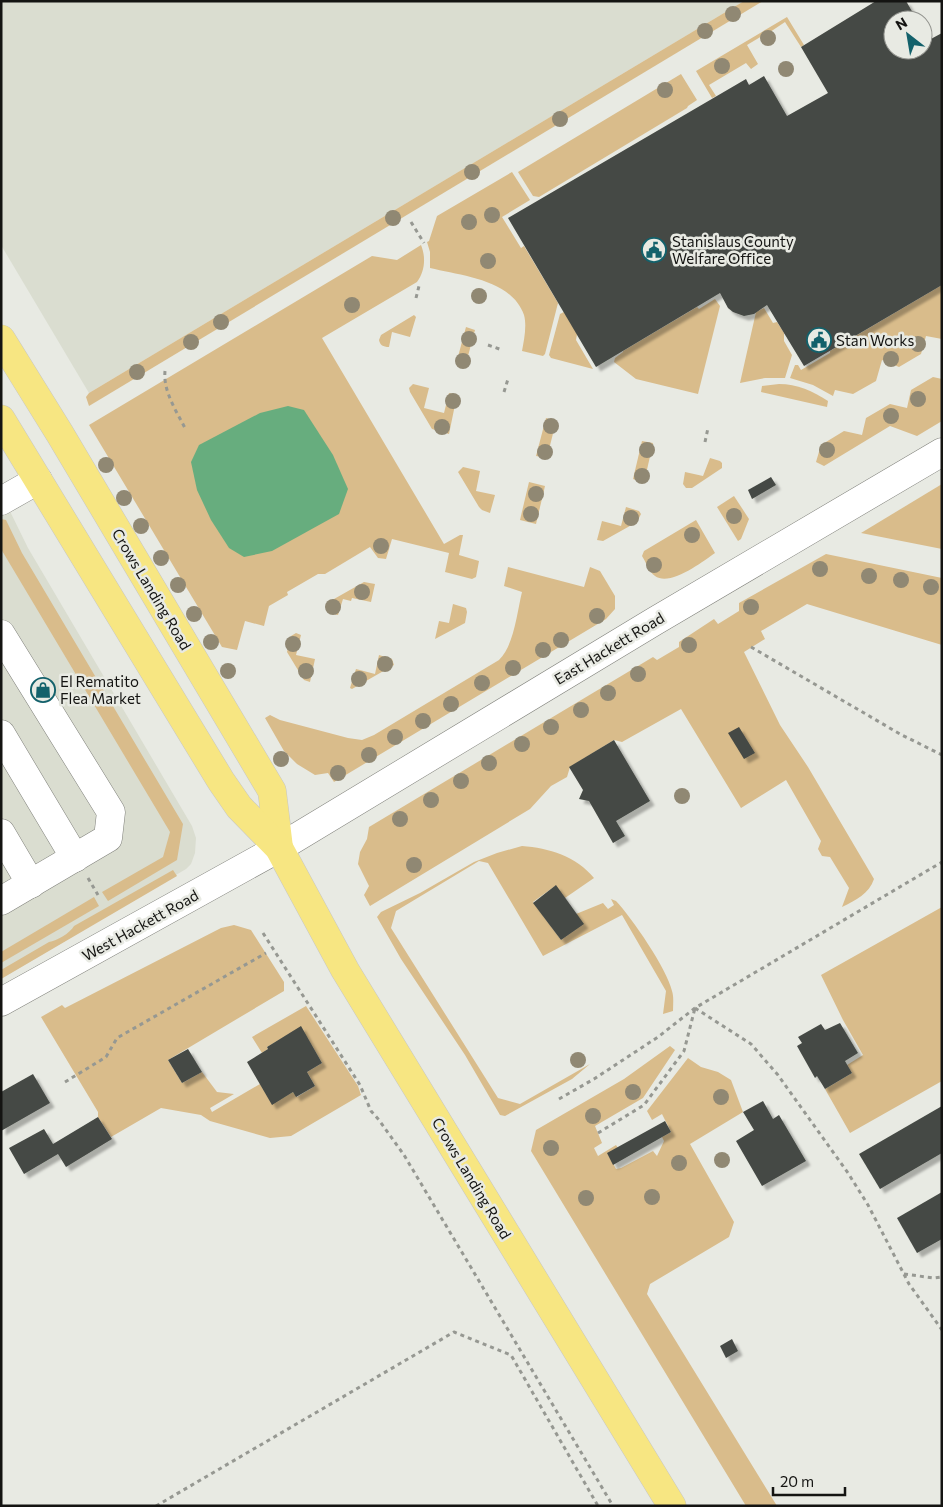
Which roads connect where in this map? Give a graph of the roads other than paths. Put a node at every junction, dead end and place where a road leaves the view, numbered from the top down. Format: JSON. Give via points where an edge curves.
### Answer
{"nodes":[{"id":1,"x":1,"y":339,"type":"edge"},
{"id":2,"x":1,"y":418,"type":"edge"},
{"id":3,"x":942,"y":452,"type":"edge"},
{"id":4,"x":38,"y":480,"type":"junction"},
{"id":5,"x":1,"y":501,"type":"edge"},
{"id":6,"x":1,"y":634,"type":"edge"},
{"id":7,"x":1,"y":734,"type":"edge"},
{"id":8,"x":1,"y":833,"type":"edge"},
{"id":9,"x":278,"y":848,"type":"junction"},
{"id":10,"x":75,"y":858,"type":"junction"},
{"id":11,"x":31,"y":884,"type":"junction"},
{"id":12,"x":1,"y":901,"type":"edge"},
{"id":13,"x":1,"y":1002,"type":"edge"},
{"id":14,"x":672,"y":1506,"type":"edge"}],
"edges":[{"from":1,"to":9,"type":"main road","name":"Crows Landing Road","via":[[272,791]]},
{"from":2,"to":4,"type":"main road","name":"Crows Landing Road"},
{"from":3,"to":9,"type":"street","name":"East Hackett Road"},
{"from":4,"to":5,"type":"street"},
{"from":4,"to":9,"type":"main road","name":"Crows Landing Road","via":[[239,807]]},
{"from":6,"to":10,"type":"street","via":[[111,812],[108,838]]},
{"from":7,"to":10,"type":"street"},
{"from":8,"to":11,"type":"street"},
{"from":9,"to":13,"type":"street","name":"West Hackett Road"},
{"from":9,"to":14,"type":"main road","name":"Crows Landing Road","via":[[345,970]]},
{"from":10,"to":11,"type":"street"},
{"from":11,"to":12,"type":"street"}]}
